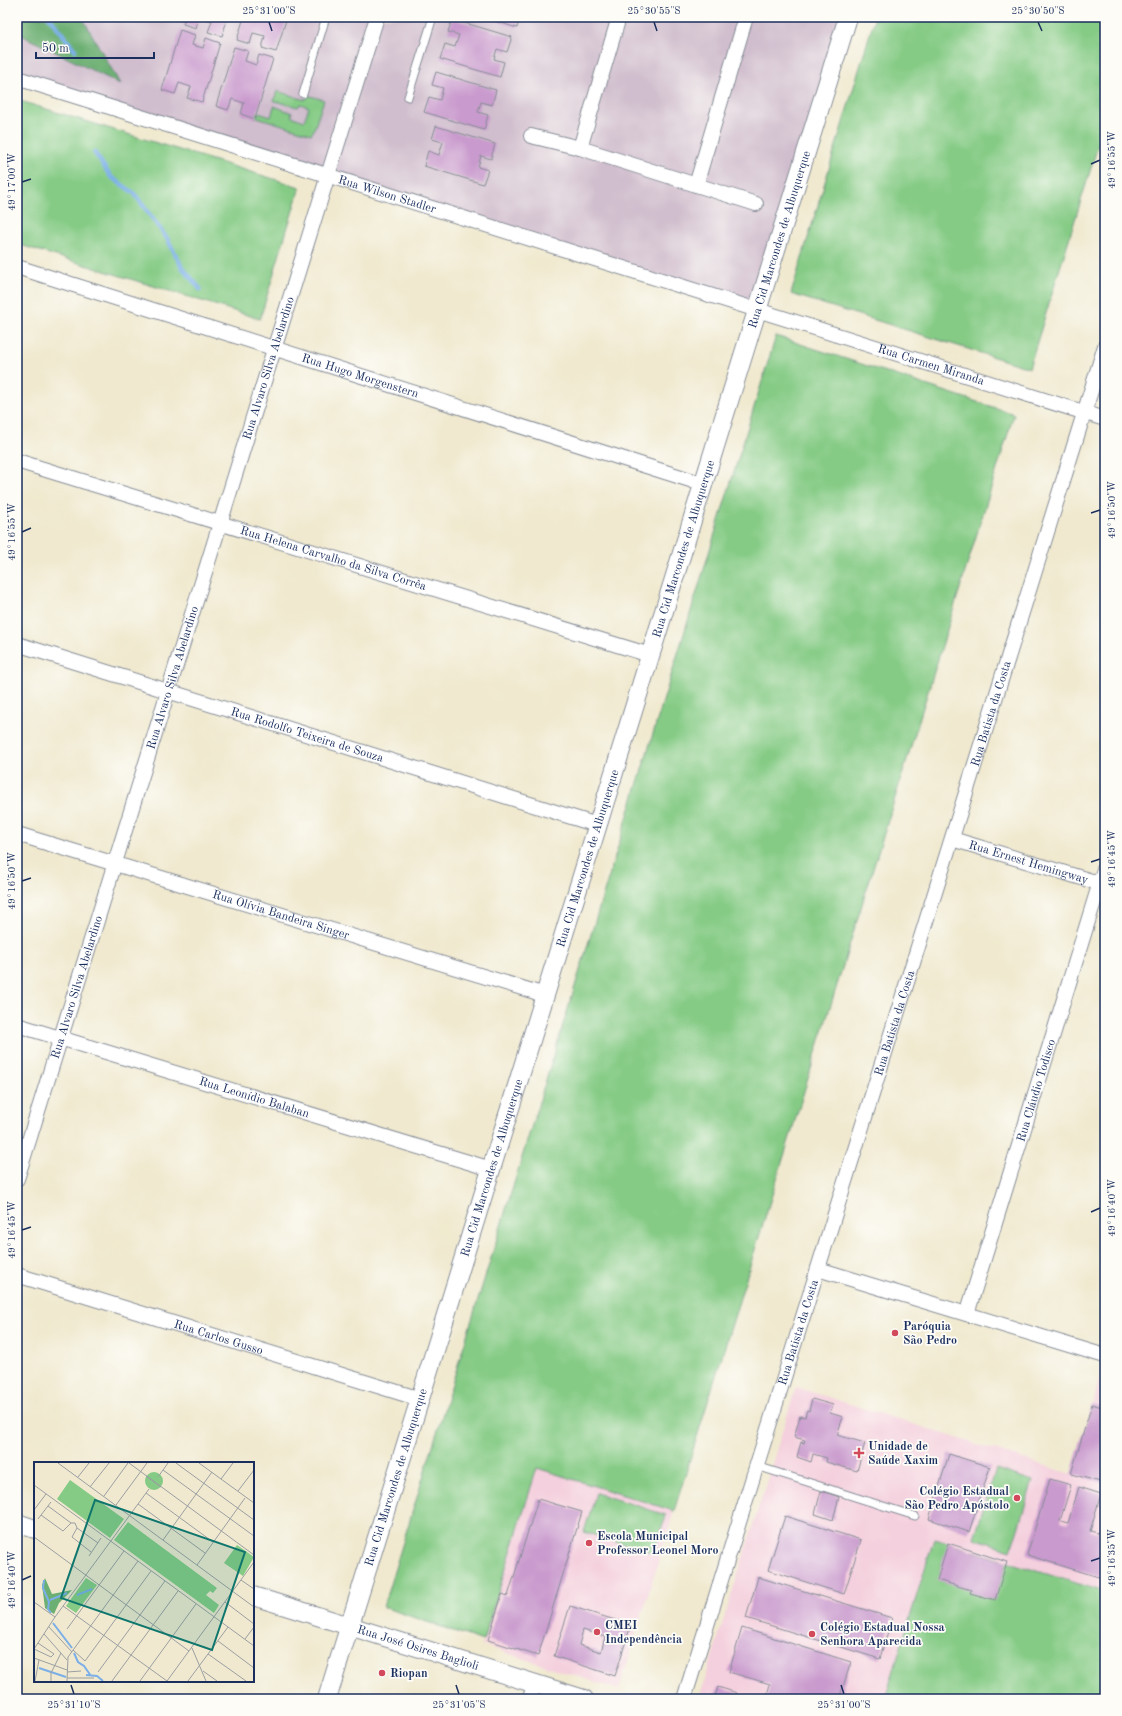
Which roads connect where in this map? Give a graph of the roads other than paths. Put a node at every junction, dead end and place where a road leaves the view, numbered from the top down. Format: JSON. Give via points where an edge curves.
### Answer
{"nodes":[{"id":1,"x":326,"y":17,"type":"edge"},
{"id":2,"x":377,"y":17,"type":"edge"},
{"id":3,"x":433,"y":17,"type":"edge"},
{"id":4,"x":619,"y":17,"type":"edge"},
{"id":5,"x":746,"y":17,"type":"edge"},
{"id":6,"x":848,"y":17,"type":"edge"},
{"id":7,"x":17,"y":78,"type":"edge"},
{"id":8,"x":303,"y":94,"type":"dead end"},
{"id":9,"x":408,"y":97,"type":"dead end"},
{"id":10,"x":531,"y":136,"type":"dead end"},
{"id":11,"x":580,"y":148,"type":"junction"},
{"id":12,"x":328,"y":176,"type":"junction"},
{"id":13,"x":696,"y":185,"type":"junction"},
{"id":14,"x":756,"y":204,"type":"dead end"},
{"id":15,"x":17,"y":267,"type":"edge"},
{"id":16,"x":757,"y":310,"type":"junction"},
{"id":17,"x":1105,"y":346,"type":"edge"},
{"id":18,"x":274,"y":349,"type":"junction"},
{"id":19,"x":1084,"y":413,"type":"junction"},
{"id":20,"x":1105,"y":419,"type":"edge"},
{"id":21,"x":17,"y":461,"type":"edge"},
{"id":22,"x":703,"y":484,"type":"junction"},
{"id":23,"x":221,"y":523,"type":"junction"},
{"id":24,"x":17,"y":644,"type":"edge"},
{"id":25,"x":650,"y":654,"type":"junction"},
{"id":26,"x":168,"y":691,"type":"junction"},
{"id":27,"x":597,"y":825,"type":"junction"},
{"id":28,"x":17,"y":834,"type":"edge"},
{"id":29,"x":952,"y":839,"type":"junction"},
{"id":30,"x":115,"y":864,"type":"junction"},
{"id":31,"x":1105,"y":866,"type":"edge"},
{"id":32,"x":1102,"y":885,"type":"edge"},
{"id":33,"x":545,"y":995,"type":"junction"},
{"id":34,"x":17,"y":1025,"type":"edge"},
{"id":35,"x":61,"y":1038,"type":"junction"},
{"id":36,"x":491,"y":1169,"type":"junction"},
{"id":37,"x":17,"y":1179,"type":"edge"},
{"id":38,"x":818,"y":1269,"type":"junction"},
{"id":39,"x":17,"y":1275,"type":"edge"},
{"id":40,"x":967,"y":1314,"type":"junction"},
{"id":41,"x":1104,"y":1353,"type":"edge"},
{"id":42,"x":420,"y":1399,"type":"junction"},
{"id":43,"x":757,"y":1466,"type":"junction"},
{"id":44,"x":915,"y":1516,"type":"dead end"},
{"id":45,"x":17,"y":1523,"type":"edge"},
{"id":46,"x":34,"y":1529,"type":"edge"},
{"id":47,"x":254,"y":1596,"type":"edge"},
{"id":48,"x":349,"y":1626,"type":"junction"},
{"id":49,"x":532,"y":1691,"type":"edge"},
{"id":50,"x":327,"y":1699,"type":"edge"},
{"id":51,"x":584,"y":1699,"type":"edge"},
{"id":52,"x":684,"y":1699,"type":"edge"}],
"edges":[{"from":1,"to":8,"type":"lane"},
{"from":2,"to":12,"type":"street","name":"Rua Alvaro Silva Abelardino"},
{"from":3,"to":9,"type":"lane"},
{"from":4,"to":11,"type":"street"},
{"from":5,"to":13,"type":"street"},
{"from":6,"to":16,"type":"street","name":"Rua Cid Marcondes de Albuquerque"},
{"from":7,"to":12,"type":"street","name":"Rua Wilson Stadler"},
{"from":10,"to":11,"type":"street"},
{"from":11,"to":13,"type":"street"},
{"from":12,"to":16,"type":"street","name":"Rua Wilson Stadler"},
{"from":12,"to":18,"type":"street","name":"Rua Alvaro Silva Abelardino"},
{"from":13,"to":14,"type":"street"},
{"from":15,"to":18,"type":"street","name":"Rua Hugo Morgenstern"},
{"from":16,"to":19,"type":"street","name":"Rua Carmen Miranda"},
{"from":16,"to":22,"type":"street","name":"Rua Cid Marcondes de Albuquerque"},
{"from":17,"to":19,"type":"street","name":"Rua Batista da Costa"},
{"from":18,"to":22,"type":"street","name":"Rua Hugo Morgenstern"},
{"from":18,"to":23,"type":"street","name":"Rua Alvaro Silva Abelardino"},
{"from":19,"to":20,"type":"street","name":"Rua Carmen Miranda"},
{"from":19,"to":29,"type":"street","name":"Rua Batista da Costa"},
{"from":21,"to":23,"type":"street","name":"Rua Helena Carvalho da Silva Corrêa"},
{"from":22,"to":25,"type":"street","name":"Rua Cid Marcondes de Albuquerque"},
{"from":23,"to":25,"type":"street","name":"Rua Helena Carvalho da Silva Corrêa"},
{"from":23,"to":26,"type":"street","name":"Rua Alvaro Silva Abelardino"},
{"from":24,"to":26,"type":"street","name":"Rua Rodolfo Teixeira de Souza"},
{"from":25,"to":27,"type":"street","name":"Rua Cid Marcondes de Albuquerque"},
{"from":26,"to":27,"type":"street","name":"Rua Rodolfo Teixeira de Souza"},
{"from":26,"to":30,"type":"street","name":"Rua Alvaro Silva Abelardino"},
{"from":27,"to":33,"type":"street","name":"Rua Cid Marcondes de Albuquerque"},
{"from":28,"to":30,"type":"street","name":"Rua Olívia Bandeira Singer"},
{"from":29,"to":32,"type":"street","name":"Rua Ernest Hemingway"},
{"from":29,"to":38,"type":"street","name":"Rua Batista da Costa"},
{"from":30,"to":33,"type":"street","name":"Rua Olívia Bandeira Singer"},
{"from":30,"to":35,"type":"street","name":"Rua Alvaro Silva Abelardino"},
{"from":31,"to":32,"type":"street","name":"Rua Cláudio Todisco"},
{"from":32,"to":40,"type":"street","name":"Rua Cláudio Todisco"},
{"from":33,"to":36,"type":"street","name":"Rua Cid Marcondes de Albuquerque"},
{"from":34,"to":35,"type":"street","name":"Rua Leonídio Balaban"},
{"from":35,"to":36,"type":"street","name":"Rua Leonídio Balaban"},
{"from":35,"to":37,"type":"street","name":"Rua Alvaro Silva Abelardino"},
{"from":36,"to":42,"type":"street","name":"Rua Cid Marcondes de Albuquerque"},
{"from":38,"to":40,"type":"street"},
{"from":38,"to":43,"type":"street","name":"Rua Batista da Costa"},
{"from":39,"to":42,"type":"street","name":"Rua Carlos Gusso"},
{"from":40,"to":41,"type":"street"},
{"from":42,"to":48,"type":"street","name":"Rua Cid Marcondes de Albuquerque"},
{"from":43,"to":44,"type":"lane"},
{"from":43,"to":52,"type":"street","name":"Rua Batista da Costa"},
{"from":45,"to":46,"type":"street"},
{"from":47,"to":48,"type":"street","name":"Rua José Osires Baglioli"},
{"from":48,"to":49,"type":"street","name":"Rua José Osires Baglioli"},
{"from":48,"to":50,"type":"street","name":"Rua Cid Marcondes de Albuquerque"},
{"from":49,"to":51,"type":"street","name":"Rua José Osires Baglioli"}]}
